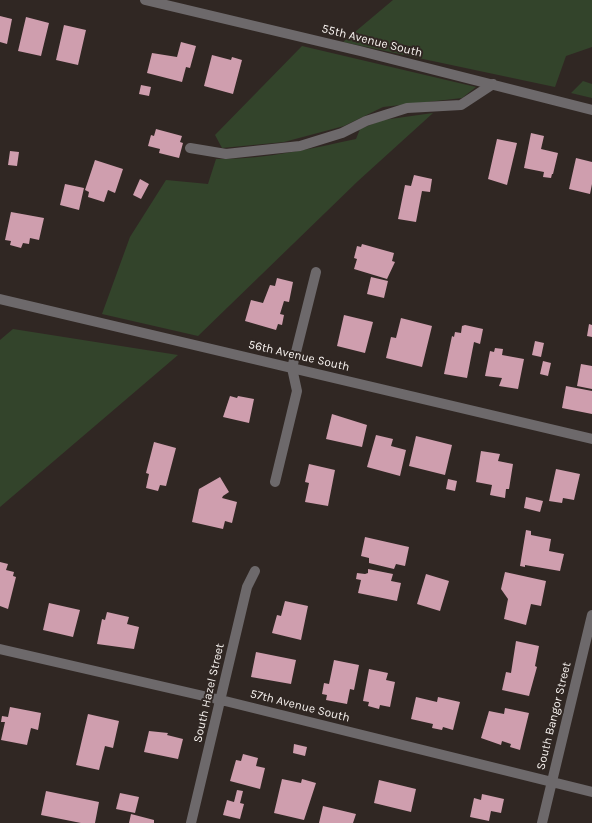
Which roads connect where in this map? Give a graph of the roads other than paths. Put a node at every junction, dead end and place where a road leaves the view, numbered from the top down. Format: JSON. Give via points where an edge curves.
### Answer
{"nodes":[{"id":1,"x":145,"y":0,"type":"edge"},
{"id":2,"x":493,"y":84,"type":"junction"},
{"id":3,"x":592,"y":110,"type":"edge"},
{"id":4,"x":190,"y":148,"type":"dead end"},
{"id":5,"x":316,"y":272,"type":"dead end"},
{"id":6,"x":0,"y":299,"type":"edge"},
{"id":7,"x":292,"y":368,"type":"junction"},
{"id":8,"x":592,"y":440,"type":"edge"},
{"id":9,"x":275,"y":482,"type":"dead end"},
{"id":10,"x":255,"y":571,"type":"dead end"},
{"id":11,"x":592,"y":614,"type":"edge"},
{"id":12,"x":0,"y":649,"type":"edge"},
{"id":13,"x":220,"y":700,"type":"junction"},
{"id":14,"x":552,"y":782,"type":"junction"},
{"id":15,"x":592,"y":792,"type":"edge"},
{"id":16,"x":191,"y":823,"type":"edge"},
{"id":17,"x":542,"y":823,"type":"edge"}],
"edges":[{"from":1,"to":2,"type":"street","name":"55th Avenue South"},
{"from":2,"to":3,"type":"street","name":"55th Avenue South"},
{"from":2,"to":4,"type":"street","via":[[461,105],[407,108],[300,146],[226,154]]},
{"from":5,"to":7,"type":"street"},
{"from":6,"to":7,"type":"street","name":"56th Avenue South"},
{"from":7,"to":8,"type":"street","name":"56th Avenue South"},
{"from":7,"to":9,"type":"street","via":[[297,391]]},
{"from":10,"to":13,"type":"street","name":"South Hazel Street","via":[[247,587]]},
{"from":11,"to":14,"type":"street","name":"South Bangor Street"},
{"from":12,"to":13,"type":"street","name":"57th Avenue South"},
{"from":13,"to":14,"type":"street","name":"57th Avenue South"},
{"from":13,"to":16,"type":"street","name":"South Hazel Street"},
{"from":14,"to":15,"type":"street","name":"57th Avenue South"},
{"from":14,"to":17,"type":"street","name":"South Bangor Street"}]}
